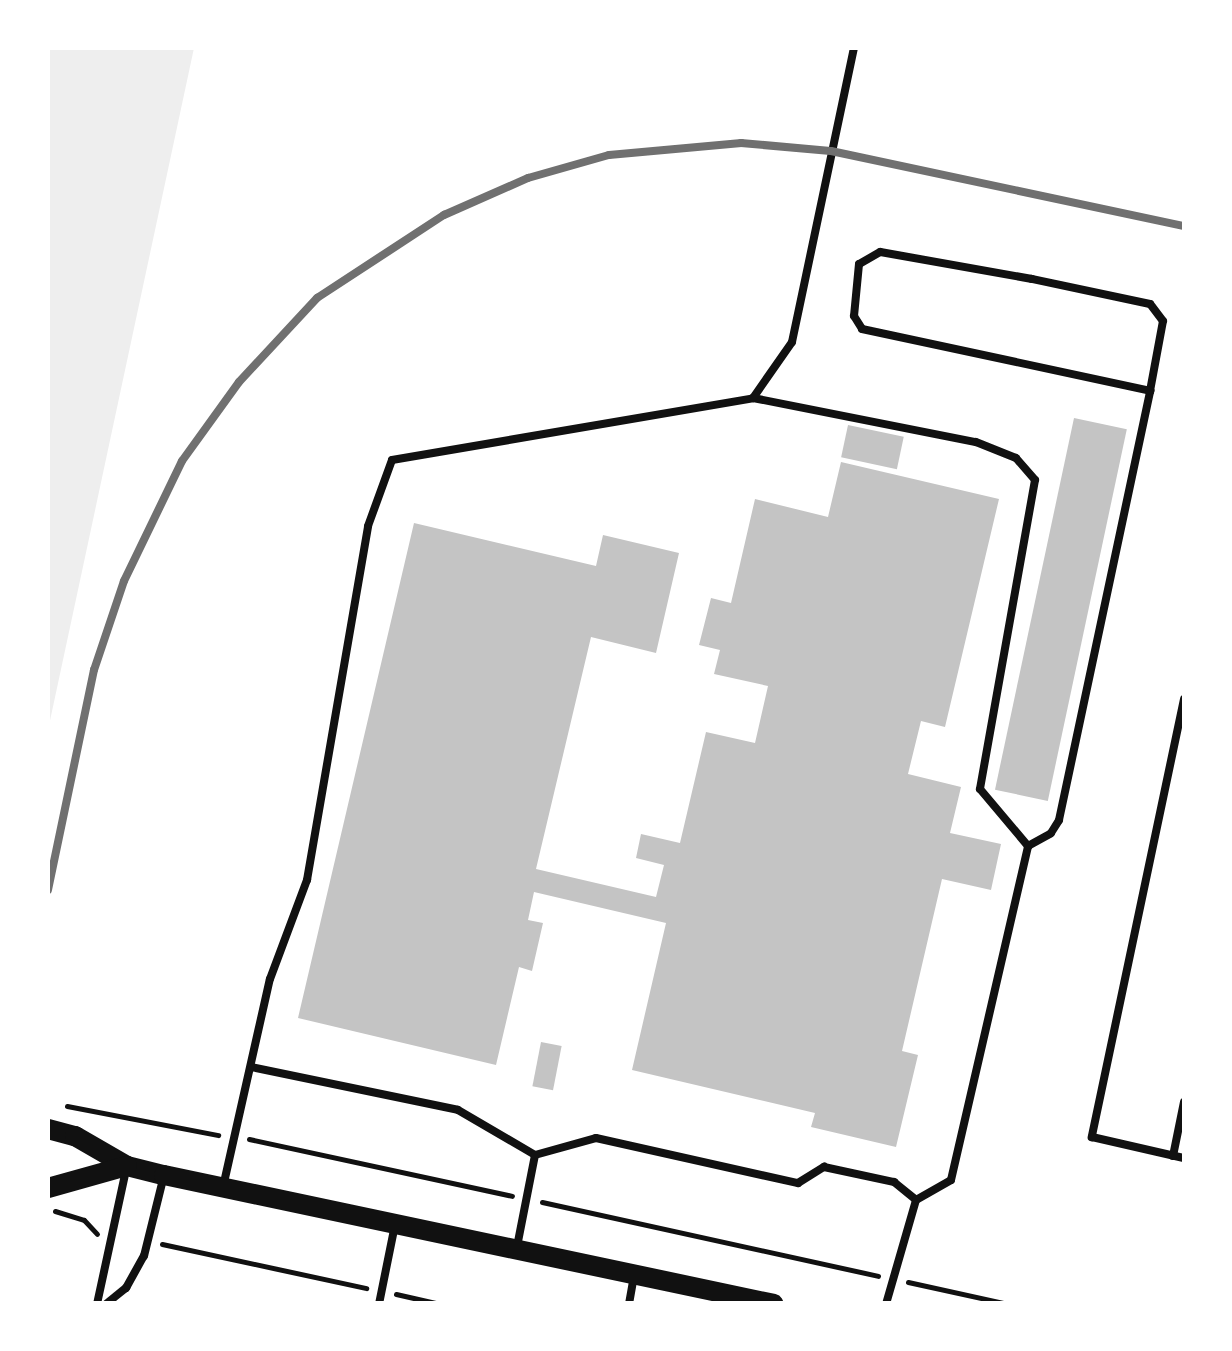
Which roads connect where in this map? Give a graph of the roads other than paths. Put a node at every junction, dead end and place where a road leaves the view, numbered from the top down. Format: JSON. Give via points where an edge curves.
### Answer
{"nodes":[{"id":1,"x":854,"y":48,"type":"edge"},
{"id":2,"x":1150,"y":390,"type":"junction"},
{"id":3,"x":753,"y":398,"type":"junction"},
{"id":4,"x":1184,"y":699,"type":"edge"},
{"id":5,"x":1028,"y":846,"type":"junction"},
{"id":6,"x":251,"y":1067,"type":"junction"},
{"id":7,"x":1184,"y":1102,"type":"edge"},
{"id":8,"x":48,"y":1129,"type":"edge"},
{"id":9,"x":536,"y":1155,"type":"junction"},
{"id":10,"x":1173,"y":1156,"type":"junction"},
{"id":11,"x":1184,"y":1158,"type":"edge"},
{"id":12,"x":127,"y":1166,"type":"junction"},
{"id":13,"x":164,"y":1176,"type":"junction"},
{"id":14,"x":48,"y":1188,"type":"edge"},
{"id":15,"x":223,"y":1188,"type":"junction"},
{"id":16,"x":916,"y":1200,"type":"junction"},
{"id":17,"x":395,"y":1223,"type":"junction"},
{"id":18,"x":517,"y":1248,"type":"junction"},
{"id":19,"x":634,"y":1272,"type":"junction"},
{"id":20,"x":724,"y":1298,"type":"edge"},
{"id":21,"x":97,"y":1304,"type":"edge"},
{"id":22,"x":106,"y":1304,"type":"edge"},
{"id":23,"x":379,"y":1304,"type":"edge"},
{"id":24,"x":629,"y":1304,"type":"edge"},
{"id":25,"x":774,"y":1304,"type":"edge"},
{"id":26,"x":886,"y":1304,"type":"edge"}],
"edges":[{"from":1,"to":3,"type":"lane","via":[[792,342]]},
{"from":2,"to":2,"type":"lane","via":[[1163,321],[1150,304],[880,252],[859,264],[854,316],[862,329]]},
{"from":2,"to":5,"type":"lane","via":[[1058,820],[1052,833]]},
{"from":3,"to":5,"type":"lane","via":[[976,442],[1016,458],[1035,480],[980,789]]},
{"from":3,"to":6,"type":"lane","via":[[392,460],[368,526],[308,880],[270,978]]},
{"from":4,"to":10,"type":"lane","via":[[1092,1137]]},
{"from":5,"to":16,"type":"lane","via":[[951,1180]]},
{"from":6,"to":9,"type":"lane","via":[[458,1110]]},
{"from":6,"to":15,"type":"lane"},
{"from":7,"to":10,"type":"lane"},
{"from":8,"to":12,"type":"main road"},
{"from":9,"to":16,"type":"lane","via":[[596,1138],[798,1183],[824,1167],[894,1182]]},
{"from":9,"to":18,"type":"lane"},
{"from":10,"to":11,"type":"lane"},
{"from":12,"to":13,"type":"main road"},
{"from":12,"to":14,"type":"main road"},
{"from":12,"to":21,"type":"lane"},
{"from":13,"to":15,"type":"main road"},
{"from":13,"to":22,"type":"lane","via":[[148,1241],[126,1288]]},
{"from":15,"to":17,"type":"main road"},
{"from":16,"to":26,"type":"lane"},
{"from":17,"to":18,"type":"main road"},
{"from":17,"to":23,"type":"lane"},
{"from":18,"to":19,"type":"main road"},
{"from":19,"to":20,"type":"main road"},
{"from":19,"to":24,"type":"lane"},
{"from":20,"to":25,"type":"main road"}]}
